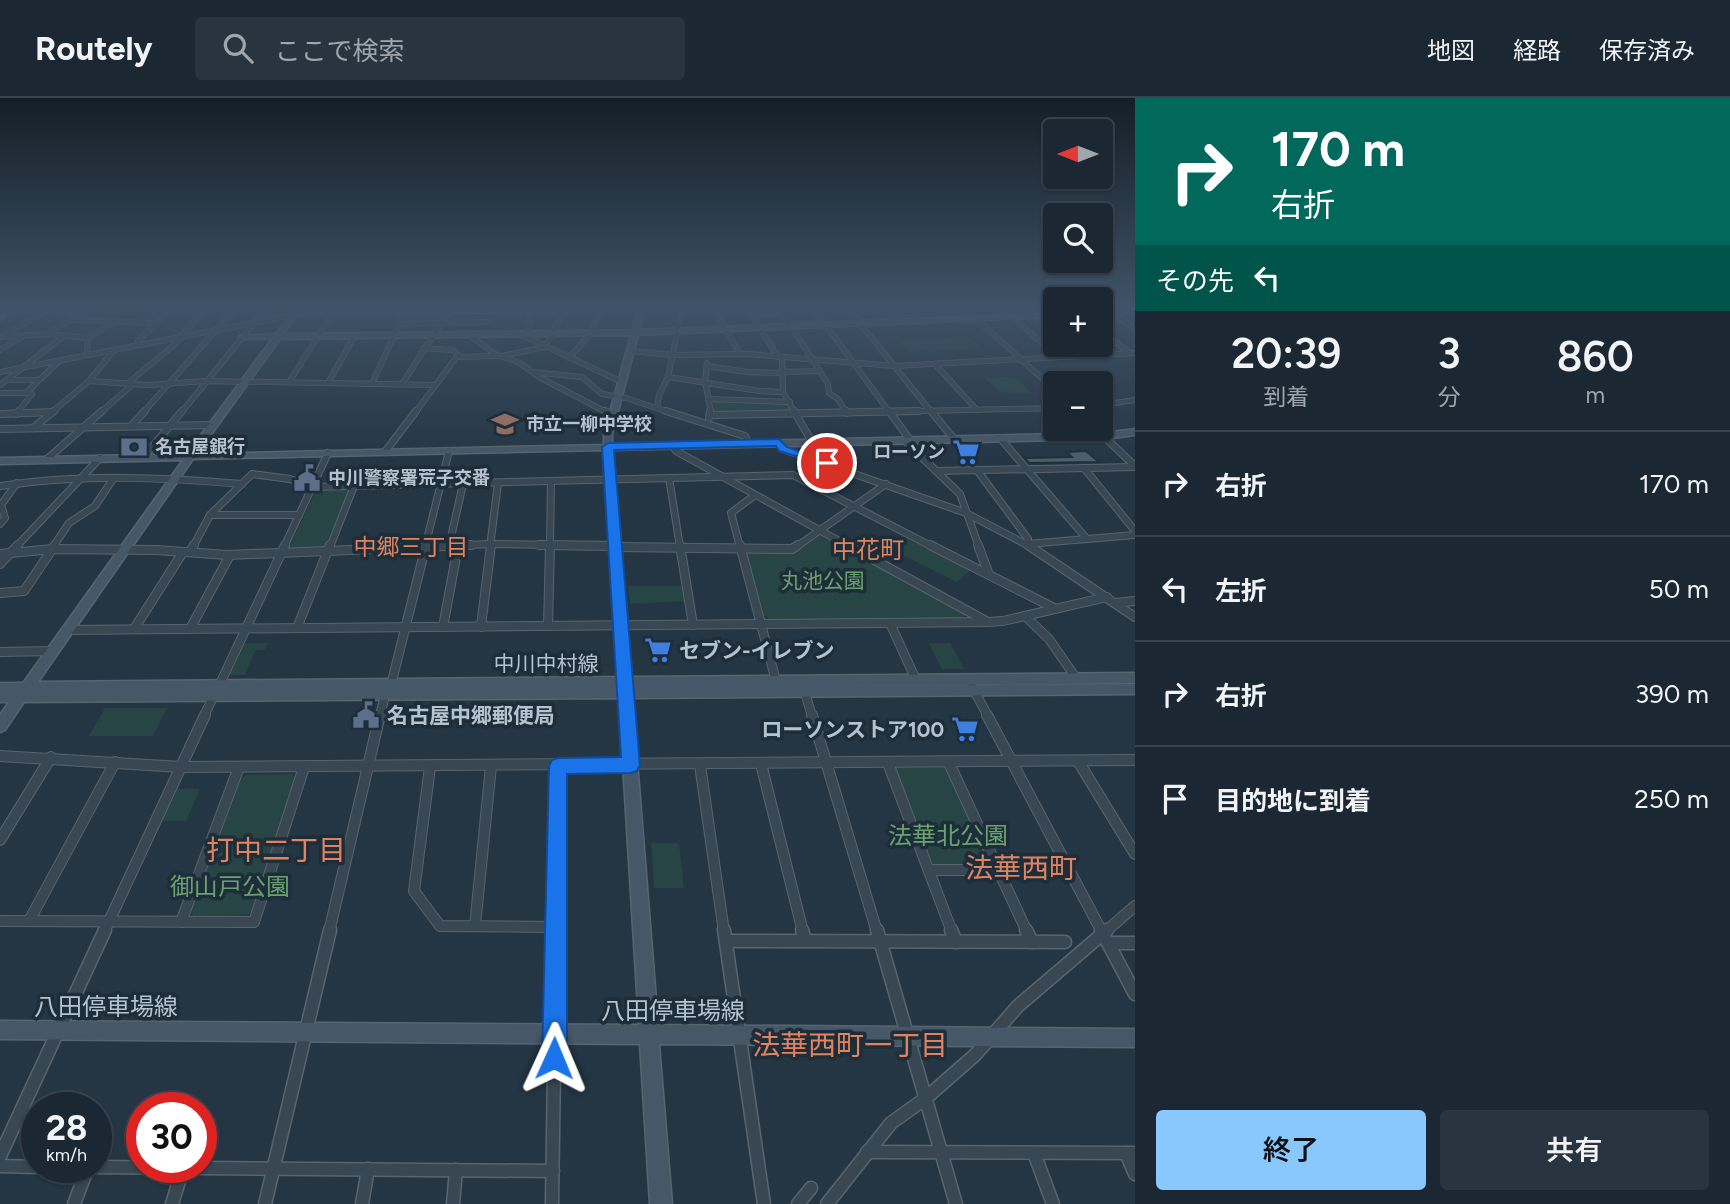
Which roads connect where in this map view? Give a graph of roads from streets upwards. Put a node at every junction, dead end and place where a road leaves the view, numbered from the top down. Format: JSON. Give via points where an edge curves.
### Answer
{"nodes":[{"id":1,"x":457,"y":357,"type":"edge"},
{"id":2,"x":780,"y":357,"type":"edge"},
{"id":3,"x":34,"y":358,"type":"edge"},
{"id":4,"x":57,"y":358,"type":"edge"},
{"id":5,"x":72,"y":358,"type":"edge"},
{"id":6,"x":108,"y":358,"type":"edge"},
{"id":7,"x":157,"y":358,"type":"edge"},
{"id":8,"x":192,"y":358,"type":"edge"},
{"id":9,"x":225,"y":358,"type":"edge"},
{"id":10,"x":262,"y":358,"type":"edge"},
{"id":11,"x":305,"y":358,"type":"edge"},
{"id":12,"x":342,"y":358,"type":"edge"},
{"id":13,"x":384,"y":358,"type":"edge"},
{"id":14,"x":417,"y":358,"type":"edge"},
{"id":15,"x":505,"y":358,"type":"edge"},
{"id":16,"x":569,"y":358,"type":"edge"},
{"id":17,"x":628,"y":358,"type":"edge"},
{"id":18,"x":672,"y":358,"type":"edge"},
{"id":19,"x":709,"y":358,"type":"edge"},
{"id":20,"x":787,"y":358,"type":"edge"},
{"id":21,"x":849,"y":358,"type":"edge"},
{"id":22,"x":888,"y":358,"type":"edge"},
{"id":23,"x":1047,"y":358,"type":"edge"},
{"id":24,"x":1021,"y":359,"type":"junction"},
{"id":25,"x":60,"y":360,"type":"junction"},
{"id":26,"x":813,"y":360,"type":"junction"},
{"id":27,"x":853,"y":363,"type":"junction"},
{"id":28,"x":935,"y":364,"type":"junction"},
{"id":29,"x":24,"y":365,"type":"junction"},
{"id":30,"x":707,"y":366,"type":"junction"},
{"id":31,"x":895,"y":366,"type":"junction"},
{"id":32,"x":0,"y":370,"type":"edge"},
{"id":33,"x":820,"y":371,"type":"junction"},
{"id":34,"x":532,"y":372,"type":"junction"},
{"id":35,"x":782,"y":373,"type":"junction"},
{"id":36,"x":668,"y":377,"type":"junction"},
{"id":37,"x":1043,"y":379,"type":"edge"},
{"id":38,"x":6,"y":380,"type":"junction"},
{"id":39,"x":39,"y":380,"type":"junction"},
{"id":40,"x":89,"y":381,"type":"junction"},
{"id":41,"x":705,"y":381,"type":"junction"},
{"id":42,"x":205,"y":382,"type":"junction"},
{"id":43,"x":245,"y":382,"type":"junction"},
{"id":44,"x":289,"y":382,"type":"junction"},
{"id":45,"x":622,"y":382,"type":"junction"},
{"id":46,"x":328,"y":383,"type":"junction"},
{"id":47,"x":129,"y":384,"type":"junction"},
{"id":48,"x":168,"y":384,"type":"junction"},
{"id":49,"x":372,"y":384,"type":"junction"},
{"id":50,"x":402,"y":384,"type":"junction"},
{"id":51,"x":0,"y":385,"type":"edge"},
{"id":52,"x":435,"y":385,"type":"junction"},
{"id":53,"x":783,"y":392,"type":"junction"},
{"id":54,"x":0,"y":393,"type":"edge"},
{"id":55,"x":26,"y":393,"type":"junction"},
{"id":56,"x":618,"y":396,"type":"junction"},
{"id":57,"x":709,"y":399,"type":"junction"},
{"id":58,"x":1135,"y":400,"type":"edge"},
{"id":59,"x":790,"y":402,"type":"junction"},
{"id":60,"x":1113,"y":403,"type":"edge"},
{"id":61,"x":657,"y":408,"type":"junction"},
{"id":62,"x":1043,"y":408,"type":"edge"},
{"id":63,"x":976,"y":410,"type":"junction"},
{"id":64,"x":53,"y":412,"type":"junction"},
{"id":65,"x":890,"y":412,"type":"junction"},
{"id":66,"x":932,"y":412,"type":"junction"},
{"id":67,"x":847,"y":413,"type":"junction"},
{"id":68,"x":0,"y":414,"type":"edge"},
{"id":69,"x":16,"y":414,"type":"junction"},
{"id":70,"x":797,"y":414,"type":"junction"},
{"id":71,"x":613,"y":415,"type":"junction"},
{"id":72,"x":712,"y":415,"type":"junction"},
{"id":73,"x":704,"y":422,"type":"junction"},
{"id":74,"x":171,"y":424,"type":"junction"},
{"id":75,"x":131,"y":425,"type":"junction"},
{"id":76,"x":214,"y":425,"type":"junction"},
{"id":77,"x":83,"y":426,"type":"junction"},
{"id":78,"x":33,"y":428,"type":"junction"},
{"id":79,"x":0,"y":429,"type":"edge"},
{"id":80,"x":1135,"y":432,"type":"edge"},
{"id":81,"x":1113,"y":435,"type":"edge"},
{"id":82,"x":1043,"y":437,"type":"edge"},
{"id":83,"x":1000,"y":438,"type":"junction"},
{"id":84,"x":954,"y":439,"type":"junction"},
{"id":85,"x":907,"y":440,"type":"junction"},
{"id":86,"x":1110,"y":441,"type":"edge"},
{"id":87,"x":812,"y":442,"type":"junction"},
{"id":88,"x":748,"y":443,"type":"junction"},
{"id":89,"x":779,"y":443,"type":"junction"},
{"id":90,"x":672,"y":445,"type":"junction"},
{"id":91,"x":608,"y":447,"type":"junction"},
{"id":92,"x":449,"y":451,"type":"junction"},
{"id":93,"x":385,"y":452,"type":"junction"},
{"id":94,"x":328,"y":453,"type":"junction"},
{"id":95,"x":191,"y":456,"type":"junction"},
{"id":96,"x":144,"y":457,"type":"junction"},
{"id":97,"x":100,"y":458,"type":"junction"},
{"id":98,"x":46,"y":460,"type":"junction"},
{"id":99,"x":0,"y":461,"type":"edge"},
{"id":100,"x":1135,"y":467,"type":"edge"},
{"id":101,"x":1084,"y":468,"type":"junction"},
{"id":102,"x":1027,"y":469,"type":"junction"},
{"id":103,"x":977,"y":470,"type":"junction"},
{"id":104,"x":936,"y":471,"type":"junction"},
{"id":105,"x":723,"y":477,"type":"junction"},
{"id":106,"x":669,"y":478,"type":"junction"},
{"id":107,"x":80,"y":479,"type":"junction"},
{"id":108,"x":113,"y":479,"type":"junction"},
{"id":109,"x":173,"y":480,"type":"junction"},
{"id":110,"x":610,"y":480,"type":"junction"},
{"id":111,"x":551,"y":481,"type":"junction"},
{"id":112,"x":498,"y":483,"type":"junction"},
{"id":113,"x":17,"y":484,"type":"junction"},
{"id":114,"x":242,"y":484,"type":"junction"},
{"id":115,"x":441,"y":484,"type":"junction"},
{"id":116,"x":463,"y":484,"type":"junction"},
{"id":117,"x":886,"y":484,"type":"junction"},
{"id":118,"x":0,"y":486,"type":"edge"},
{"id":119,"x":354,"y":486,"type":"junction"},
{"id":120,"x":312,"y":487,"type":"junction"},
{"id":121,"x":755,"y":495,"type":"junction"},
{"id":122,"x":853,"y":506,"type":"junction"},
{"id":123,"x":966,"y":513,"type":"junction"},
{"id":124,"x":210,"y":515,"type":"junction"},
{"id":125,"x":299,"y":515,"type":"junction"},
{"id":126,"x":0,"y":524,"type":"edge"},
{"id":127,"x":820,"y":530,"type":"junction"},
{"id":128,"x":1135,"y":533,"type":"edge"},
{"id":129,"x":1087,"y":539,"type":"junction"},
{"id":130,"x":491,"y":544,"type":"junction"},
{"id":131,"x":1027,"y":544,"type":"junction"},
{"id":132,"x":550,"y":545,"type":"junction"},
{"id":133,"x":453,"y":546,"type":"junction"},
{"id":134,"x":425,"y":547,"type":"junction"},
{"id":135,"x":615,"y":547,"type":"junction"},
{"id":136,"x":681,"y":548,"type":"junction"},
{"id":137,"x":53,"y":549,"type":"junction"},
{"id":138,"x":740,"y":549,"type":"junction"},
{"id":139,"x":124,"y":550,"type":"junction"},
{"id":140,"x":328,"y":550,"type":"junction"},
{"id":141,"x":186,"y":552,"type":"junction"},
{"id":142,"x":281,"y":552,"type":"junction"},
{"id":143,"x":12,"y":553,"type":"junction"},
{"id":144,"x":0,"y":554,"type":"edge"},
{"id":145,"x":230,"y":555,"type":"junction"},
{"id":146,"x":0,"y":564,"type":"edge"},
{"id":147,"x":989,"y":575,"type":"junction"},
{"id":148,"x":0,"y":593,"type":"edge"},
{"id":149,"x":1107,"y":597,"type":"junction"},
{"id":150,"x":1135,"y":601,"type":"edge"},
{"id":151,"x":1116,"y":603,"type":"junction"},
{"id":152,"x":1054,"y":608,"type":"junction"},
{"id":153,"x":1025,"y":616,"type":"junction"},
{"id":154,"x":1135,"y":617,"type":"edge"},
{"id":155,"x":988,"y":622,"type":"junction"},
{"id":156,"x":890,"y":623,"type":"junction"},
{"id":157,"x":760,"y":624,"type":"junction"},
{"id":158,"x":620,"y":625,"type":"junction"},
{"id":159,"x":693,"y":625,"type":"junction"},
{"id":160,"x":548,"y":626,"type":"junction"},
{"id":161,"x":405,"y":627,"type":"junction"},
{"id":162,"x":443,"y":627,"type":"junction"},
{"id":163,"x":481,"y":627,"type":"junction"},
{"id":164,"x":297,"y":628,"type":"junction"},
{"id":165,"x":134,"y":629,"type":"junction"},
{"id":166,"x":190,"y":629,"type":"junction"},
{"id":167,"x":246,"y":629,"type":"junction"},
{"id":168,"x":68,"y":630,"type":"junction"},
{"id":169,"x":0,"y":652,"type":"edge"},
{"id":170,"x":53,"y":652,"type":"junction"},
{"id":171,"x":1076,"y":678,"type":"junction"},
{"id":172,"x":916,"y":680,"type":"junction"},
{"id":173,"x":776,"y":681,"type":"junction"},
{"id":174,"x":971,"y":685,"type":"junction"},
{"id":175,"x":1135,"y":687,"type":"edge"},
{"id":176,"x":0,"y":688,"type":"edge"},
{"id":177,"x":624,"y":689,"type":"junction"},
{"id":178,"x":388,"y":690,"type":"junction"},
{"id":179,"x":216,"y":691,"type":"junction"},
{"id":180,"x":24,"y":692,"type":"junction"},
{"id":181,"x":805,"y":693,"type":"junction"},
{"id":182,"x":0,"y":697,"type":"edge"},
{"id":183,"x":0,"y":726,"type":"edge"},
{"id":184,"x":0,"y":756,"type":"edge"},
{"id":185,"x":51,"y":757,"type":"junction"},
{"id":186,"x":1135,"y":760,"type":"edge"},
{"id":187,"x":1012,"y":761,"type":"junction"},
{"id":188,"x":1079,"y":761,"type":"junction"},
{"id":189,"x":115,"y":762,"type":"junction"},
{"id":190,"x":950,"y":762,"type":"junction"},
{"id":191,"x":827,"y":763,"type":"junction"},
{"id":192,"x":888,"y":763,"type":"junction"},
{"id":193,"x":761,"y":764,"type":"junction"},
{"id":194,"x":631,"y":765,"type":"junction"},
{"id":195,"x":699,"y":765,"type":"junction"},
{"id":196,"x":491,"y":766,"type":"junction"},
{"id":197,"x":558,"y":766,"type":"junction"},
{"id":198,"x":181,"y":767,"type":"junction"},
{"id":199,"x":239,"y":767,"type":"junction"},
{"id":200,"x":304,"y":767,"type":"junction"},
{"id":201,"x":368,"y":767,"type":"junction"},
{"id":202,"x":430,"y":767,"type":"junction"},
{"id":203,"x":0,"y":841,"type":"edge"},
{"id":204,"x":1135,"y":854,"type":"edge"},
{"id":205,"x":929,"y":870,"type":"junction"},
{"id":206,"x":999,"y":870,"type":"junction"},
{"id":207,"x":1135,"y":906,"type":"edge"},
{"id":208,"x":0,"y":921,"type":"edge"},
{"id":209,"x":29,"y":921,"type":"junction"},
{"id":210,"x":109,"y":921,"type":"junction"},
{"id":211,"x":181,"y":922,"type":"junction"},
{"id":212,"x":475,"y":926,"type":"junction"},
{"id":213,"x":556,"y":927,"type":"junction"},
{"id":214,"x":1106,"y":939,"type":"junction"},
{"id":215,"x":726,"y":941,"type":"junction"},
{"id":216,"x":805,"y":941,"type":"junction"},
{"id":217,"x":881,"y":942,"type":"junction"},
{"id":218,"x":956,"y":942,"type":"junction"},
{"id":219,"x":1032,"y":942,"type":"junction"},
{"id":220,"x":1065,"y":942,"type":"dead end"},
{"id":221,"x":1135,"y":943,"type":"edge"},
{"id":222,"x":1135,"y":994,"type":"edge"},
{"id":223,"x":0,"y":1030,"type":"edge"},
{"id":224,"x":58,"y":1030,"type":"junction"},
{"id":225,"x":306,"y":1032,"type":"junction"},
{"id":226,"x":555,"y":1033,"type":"junction"},
{"id":227,"x":649,"y":1034,"type":"junction"},
{"id":228,"x":739,"y":1035,"type":"junction"},
{"id":229,"x":909,"y":1036,"type":"junction"},
{"id":230,"x":991,"y":1037,"type":"junction"},
{"id":231,"x":1135,"y":1038,"type":"edge"},
{"id":232,"x":926,"y":1098,"type":"junction"},
{"id":233,"x":866,"y":1152,"type":"junction"},
{"id":234,"x":941,"y":1152,"type":"junction"},
{"id":235,"x":1034,"y":1153,"type":"junction"},
{"id":236,"x":1130,"y":1153,"type":"edge"},
{"id":237,"x":0,"y":1156,"type":"edge"},
{"id":238,"x":0,"y":1167,"type":"edge"},
{"id":239,"x":21,"y":1167,"type":"edge"},
{"id":240,"x":217,"y":1168,"type":"edge"},
{"id":241,"x":274,"y":1168,"type":"junction"},
{"id":242,"x":368,"y":1169,"type":"junction"},
{"id":243,"x":456,"y":1170,"type":"junction"},
{"id":244,"x":552,"y":1171,"type":"junction"},
{"id":245,"x":1135,"y":1174,"type":"edge"},
{"id":246,"x":83,"y":1183,"type":"edge"},
{"id":247,"x":178,"y":1183,"type":"edge"},
{"id":248,"x":811,"y":1188,"type":"dead end"},
{"id":249,"x":74,"y":1204,"type":"edge"},
{"id":250,"x":172,"y":1204,"type":"edge"},
{"id":251,"x":265,"y":1204,"type":"edge"},
{"id":252,"x":362,"y":1204,"type":"edge"},
{"id":253,"x":453,"y":1204,"type":"edge"},
{"id":254,"x":552,"y":1204,"type":"edge"},
{"id":255,"x":661,"y":1204,"type":"edge"},
{"id":256,"x":764,"y":1204,"type":"edge"},
{"id":257,"x":798,"y":1204,"type":"edge"},
{"id":258,"x":827,"y":1204,"type":"edge"},
{"id":259,"x":956,"y":1204,"type":"edge"},
{"id":260,"x":1054,"y":1204,"type":"edge"}],
"edges":[{"from":1,"to":52,"type":"street"},
{"from":2,"to":35,"type":"street"},
{"from":3,"to":29,"type":"street"},
{"from":4,"to":29,"type":"street"},
{"from":5,"to":25,"type":"street"},
{"from":6,"to":40,"type":"street"},
{"from":7,"to":47,"type":"street"},
{"from":8,"to":48,"type":"street"},
{"from":9,"to":42,"type":"street"},
{"from":10,"to":43,"type":"street"},
{"from":11,"to":44,"type":"street"},
{"from":12,"to":46,"type":"street"},
{"from":13,"to":49,"type":"street"},
{"from":14,"to":50,"type":"street"},
{"from":15,"to":34,"type":"street"},
{"from":16,"to":45,"type":"street"},
{"from":17,"to":45,"type":"street"},
{"from":18,"to":36,"type":"street"},
{"from":19,"to":30,"type":"street"},
{"from":20,"to":26,"type":"street"},
{"from":21,"to":27,"type":"street"},
{"from":22,"to":31,"type":"street"},
{"from":23,"to":24,"type":"street"},
{"from":24,"to":28,"type":"street"},
{"from":24,"to":37,"type":"street"},
{"from":25,"to":29,"type":"street"},
{"from":25,"to":39,"type":"street"},
{"from":26,"to":27,"type":"street"},
{"from":26,"to":33,"type":"street"},
{"from":27,"to":31,"type":"street"},
{"from":27,"to":65,"type":"street"},
{"from":28,"to":31,"type":"street"},
{"from":28,"to":63,"type":"street"},
{"from":29,"to":32,"type":"street"},
{"from":29,"to":32,"type":"street"},
{"from":29,"to":38,"type":"street"},
{"from":30,"to":35,"type":"street"},
{"from":30,"to":41,"type":"street"},
{"from":31,"to":66,"type":"street"},
{"from":33,"to":35,"type":"street"},
{"from":33,"to":67,"type":"street","via":[[829,393]]},
{"from":34,"to":56,"type":"street","via":[[582,377],[602,394]]},
{"from":34,"to":71,"type":"street"},
{"from":35,"to":53,"type":"street"},
{"from":36,"to":41,"type":"street"},
{"from":36,"to":61,"type":"street"},
{"from":38,"to":39,"type":"street"},
{"from":38,"to":51,"type":"street"},
{"from":39,"to":55,"type":"street"},
{"from":40,"to":47,"type":"street"},
{"from":40,"to":64,"type":"street"},
{"from":41,"to":53,"type":"street"},
{"from":41,"to":57,"type":"street"},
{"from":42,"to":43,"type":"street"},
{"from":42,"to":48,"type":"street"},
{"from":42,"to":74,"type":"street"},
{"from":43,"to":44,"type":"street"},
{"from":43,"to":76,"type":"street"},
{"from":44,"to":46,"type":"street"},
{"from":45,"to":56,"type":"street"},
{"from":46,"to":49,"type":"street"},
{"from":47,"to":48,"type":"street"},
{"from":47,"to":77,"type":"street"},
{"from":48,"to":75,"type":"street"},
{"from":49,"to":50,"type":"street"},
{"from":50,"to":52,"type":"street"},
{"from":52,"to":93,"type":"street"},
{"from":53,"to":59,"type":"street"},
{"from":54,"to":55,"type":"street"},
{"from":55,"to":69,"type":"street","via":[[32,394]]},
{"from":56,"to":61,"type":"street"},
{"from":56,"to":71,"type":"street"},
{"from":57,"to":59,"type":"street"},
{"from":57,"to":72,"type":"street"},
{"from":58,"to":60,"type":"street"},
{"from":59,"to":70,"type":"street"},
{"from":61,"to":73,"type":"street"},
{"from":62,"to":63,"type":"street"},
{"from":63,"to":66,"type":"street"},
{"from":64,"to":69,"type":"street"},
{"from":64,"to":78,"type":"street"},
{"from":65,"to":66,"type":"street"},
{"from":65,"to":67,"type":"street"},
{"from":65,"to":85,"type":"street"},
{"from":66,"to":84,"type":"street"},
{"from":67,"to":70,"type":"street"},
{"from":68,"to":69,"type":"street"},
{"from":70,"to":72,"type":"street"},
{"from":70,"to":87,"type":"street"},
{"from":71,"to":91,"type":"street"},
{"from":72,"to":73,"type":"street"},
{"from":73,"to":88,"type":"street","via":[[746,436]]},
{"from":74,"to":75,"type":"street"},
{"from":74,"to":76,"type":"street"},
{"from":74,"to":96,"type":"street"},
{"from":75,"to":77,"type":"street"},
{"from":76,"to":95,"type":"street"},
{"from":77,"to":78,"type":"street"},
{"from":77,"to":98,"type":"street"},
{"from":78,"to":79,"type":"street"},
{"from":80,"to":81,"type":"street"},
{"from":82,"to":83,"type":"street"},
{"from":83,"to":84,"type":"street"},
{"from":83,"to":102,"type":"street"},
{"from":84,"to":85,"type":"street"},
{"from":85,"to":87,"type":"street"},
{"from":85,"to":104,"type":"street"},
{"from":86,"to":100,"type":"street"},
{"from":87,"to":89,"type":"street"},
{"from":88,"to":89,"type":"street"},
{"from":88,"to":90,"type":"street"},
{"from":89,"to":117,"type":"street","via":[[783,449]]},
{"from":90,"to":91,"type":"street"},
{"from":90,"to":105,"type":"street","via":[[676,452]]},
{"from":91,"to":92,"type":"street"},
{"from":91,"to":110,"type":"street"},
{"from":92,"to":93,"type":"street"},
{"from":92,"to":115,"type":"street"},
{"from":93,"to":94,"type":"street"},
{"from":94,"to":95,"type":"street"},
{"from":94,"to":120,"type":"street"},
{"from":95,"to":96,"type":"street"},
{"from":95,"to":109,"type":"street"},
{"from":96,"to":97,"type":"street"},
{"from":97,"to":98,"type":"street"},
{"from":97,"to":107,"type":"street"},
{"from":98,"to":99,"type":"street"},
{"from":100,"to":101,"type":"street"},
{"from":101,"to":102,"type":"street"},
{"from":101,"to":128,"type":"street"},
{"from":102,"to":103,"type":"street"},
{"from":102,"to":129,"type":"street"},
{"from":103,"to":104,"type":"street"},
{"from":103,"to":131,"type":"street","via":[[1028,539]]},
{"from":104,"to":123,"type":"street","via":[[960,495]]},
{"from":105,"to":106,"type":"street"},
{"from":105,"to":121,"type":"street"},
{"from":105,"to":122,"type":"street","via":[[793,475]]},
{"from":106,"to":110,"type":"street"},
{"from":106,"to":136,"type":"street"},
{"from":107,"to":108,"type":"street"},
{"from":107,"to":113,"type":"street"},
{"from":107,"to":143,"type":"street"},
{"from":108,"to":109,"type":"street"},
{"from":108,"to":137,"type":"street","via":[[95,506],[69,523]]},
{"from":109,"to":114,"type":"street"},
{"from":109,"to":139,"type":"street"},
{"from":110,"to":111,"type":"street"},
{"from":110,"to":135,"type":"street"},
{"from":111,"to":112,"type":"street"},
{"from":111,"to":132,"type":"street"},
{"from":112,"to":116,"type":"street"},
{"from":112,"to":130,"type":"street"},
{"from":113,"to":118,"type":"street"},
{"from":113,"to":126,"type":"street","via":[[1,505],[5,518]]},
{"from":114,"to":120,"type":"street","via":[[252,474]]},
{"from":114,"to":124,"type":"street"},
{"from":115,"to":116,"type":"street"},
{"from":115,"to":119,"type":"street"},
{"from":115,"to":134,"type":"street"},
{"from":116,"to":133,"type":"street"},
{"from":117,"to":122,"type":"street"},
{"from":117,"to":123,"type":"street"},
{"from":119,"to":120,"type":"street"},
{"from":119,"to":140,"type":"street"},
{"from":120,"to":125,"type":"street"},
{"from":121,"to":127,"type":"street"},
{"from":121,"to":138,"type":"street","via":[[731,513]]},
{"from":122,"to":127,"type":"street"},
{"from":122,"to":147,"type":"street"},
{"from":123,"to":131,"type":"street"},
{"from":123,"to":147,"type":"street"},
{"from":124,"to":125,"type":"street"},
{"from":124,"to":141,"type":"street"},
{"from":125,"to":142,"type":"street"},
{"from":127,"to":138,"type":"street","via":[[793,549]]},
{"from":127,"to":155,"type":"street"},
{"from":128,"to":129,"type":"street"},
{"from":129,"to":131,"type":"street"},
{"from":130,"to":132,"type":"street"},
{"from":130,"to":133,"type":"street"},
{"from":130,"to":163,"type":"street"},
{"from":131,"to":149,"type":"street"},
{"from":132,"to":135,"type":"street"},
{"from":132,"to":160,"type":"street"},
{"from":133,"to":134,"type":"street"},
{"from":133,"to":162,"type":"street"},
{"from":134,"to":140,"type":"street"},
{"from":134,"to":161,"type":"street"},
{"from":135,"to":136,"type":"street"},
{"from":135,"to":158,"type":"street"},
{"from":136,"to":138,"type":"street"},
{"from":136,"to":159,"type":"street"},
{"from":137,"to":139,"type":"street"},
{"from":137,"to":143,"type":"street"},
{"from":137,"to":148,"type":"street","via":[[24,592]]},
{"from":138,"to":157,"type":"street"},
{"from":139,"to":141,"type":"street"},
{"from":139,"to":168,"type":"street"},
{"from":140,"to":142,"type":"street"},
{"from":140,"to":164,"type":"street"},
{"from":141,"to":145,"type":"street"},
{"from":141,"to":165,"type":"street"},
{"from":142,"to":145,"type":"street"},
{"from":142,"to":167,"type":"street"},
{"from":143,"to":144,"type":"street"},
{"from":143,"to":146,"type":"street"},
{"from":145,"to":166,"type":"street"},
{"from":147,"to":152,"type":"street"},
{"from":149,"to":151,"type":"street"},
{"from":149,"to":152,"type":"street"},
{"from":150,"to":151,"type":"street"},
{"from":151,"to":154,"type":"street"},
{"from":152,"to":153,"type":"street"},
{"from":153,"to":155,"type":"street"},
{"from":153,"to":171,"type":"street","via":[[1049,639]]},
{"from":155,"to":156,"type":"street"},
{"from":156,"to":157,"type":"street"},
{"from":156,"to":172,"type":"street"},
{"from":157,"to":159,"type":"street"},
{"from":157,"to":173,"type":"street"},
{"from":158,"to":159,"type":"street"},
{"from":158,"to":160,"type":"street"},
{"from":158,"to":177,"type":"street"},
{"from":160,"to":163,"type":"street"},
{"from":161,"to":162,"type":"street"},
{"from":161,"to":164,"type":"street"},
{"from":161,"to":178,"type":"street"},
{"from":162,"to":163,"type":"street"},
{"from":164,"to":167,"type":"street"},
{"from":165,"to":166,"type":"street"},
{"from":165,"to":168,"type":"street"},
{"from":166,"to":167,"type":"street"},
{"from":167,"to":179,"type":"street"},
{"from":168,"to":170,"type":"street"},
{"from":169,"to":170,"type":"street"},
{"from":170,"to":180,"type":"street"},
{"from":171,"to":174,"type":"street","name":"中川中村線"},
{"from":171,"to":175,"type":"street","name":"中川中村線"},
{"from":172,"to":173,"type":"street","name":"中川中村線"},
{"from":172,"to":174,"type":"street","name":"中川中村線"},
{"from":173,"to":177,"type":"street","name":"中川中村線"},
{"from":174,"to":175,"type":"street","name":"中川中村線"},
{"from":174,"to":181,"type":"street","name":"中川中村線"},
{"from":174,"to":187,"type":"street"},
{"from":176,"to":180,"type":"street","name":"中川中村線"},
{"from":177,"to":178,"type":"street","name":"中川中村線"},
{"from":177,"to":181,"type":"street","name":"中川中村線"},
{"from":177,"to":194,"type":"street"},
{"from":178,"to":179,"type":"street","name":"中川中村線"},
{"from":178,"to":201,"type":"street"},
{"from":179,"to":180,"type":"street","name":"中川中村線"},
{"from":179,"to":198,"type":"street"},
{"from":180,"to":182,"type":"street","name":"中川中村線"},
{"from":180,"to":183,"type":"street"},
{"from":181,"to":191,"type":"street"},
{"from":184,"to":185,"type":"street"},
{"from":185,"to":189,"type":"street"},
{"from":185,"to":203,"type":"street"},
{"from":186,"to":188,"type":"street"},
{"from":187,"to":188,"type":"street"},
{"from":187,"to":190,"type":"street"},
{"from":187,"to":214,"type":"street"},
{"from":188,"to":204,"type":"street"},
{"from":189,"to":198,"type":"street"},
{"from":189,"to":209,"type":"street"},
{"from":190,"to":192,"type":"street"},
{"from":190,"to":206,"type":"street"},
{"from":191,"to":192,"type":"street"},
{"from":191,"to":193,"type":"street"},
{"from":191,"to":217,"type":"street"},
{"from":192,"to":205,"type":"street"},
{"from":193,"to":195,"type":"street"},
{"from":193,"to":216,"type":"street"},
{"from":194,"to":195,"type":"street"},
{"from":194,"to":197,"type":"street"},
{"from":194,"to":227,"type":"street"},
{"from":195,"to":215,"type":"street"},
{"from":196,"to":197,"type":"street"},
{"from":196,"to":202,"type":"street"},
{"from":196,"to":212,"type":"street"},
{"from":197,"to":213,"type":"street"},
{"from":198,"to":199,"type":"street"},
{"from":198,"to":210,"type":"street"},
{"from":199,"to":200,"type":"street"},
{"from":199,"to":211,"type":"street"},
{"from":200,"to":201,"type":"street"},
{"from":200,"to":211,"type":"street","via":[[254,922]]},
{"from":201,"to":202,"type":"street"},
{"from":201,"to":225,"type":"street"},
{"from":202,"to":212,"type":"street","via":[[414,891],[440,926]]},
{"from":205,"to":206,"type":"street"},
{"from":205,"to":218,"type":"street"},
{"from":206,"to":219,"type":"street"},
{"from":207,"to":214,"type":"street"},
{"from":208,"to":209,"type":"street"},
{"from":209,"to":210,"type":"street"},
{"from":210,"to":211,"type":"street"},
{"from":210,"to":224,"type":"street"},
{"from":212,"to":213,"type":"street"},
{"from":213,"to":226,"type":"street"},
{"from":214,"to":221,"type":"street"},
{"from":214,"to":222,"type":"street"},
{"from":214,"to":230,"type":"street","via":[[1018,1006]]},
{"from":215,"to":216,"type":"street"},
{"from":215,"to":228,"type":"street"},
{"from":216,"to":217,"type":"street"},
{"from":217,"to":218,"type":"street"},
{"from":217,"to":229,"type":"street"},
{"from":218,"to":219,"type":"street"},
{"from":219,"to":220,"type":"street"},
{"from":223,"to":224,"type":"street","name":"八田停車場線"},
{"from":224,"to":225,"type":"street","name":"八田停車場線"},
{"from":224,"to":237,"type":"street"},
{"from":225,"to":226,"type":"street","name":"八田停車場線"},
{"from":225,"to":241,"type":"street"},
{"from":226,"to":227,"type":"street","name":"八田停車場線"},
{"from":226,"to":244,"type":"street"},
{"from":227,"to":228,"type":"street","name":"八田停車場線"},
{"from":227,"to":255,"type":"street"},
{"from":228,"to":229,"type":"street","name":"八田停車場線"},
{"from":228,"to":256,"type":"street"},
{"from":229,"to":230,"type":"street","name":"八田停車場線"},
{"from":229,"to":232,"type":"street"},
{"from":230,"to":231,"type":"street","name":"八田停車場線"},
{"from":230,"to":232,"type":"street"},
{"from":232,"to":233,"type":"street","via":[[891,1123]]},
{"from":232,"to":234,"type":"street"},
{"from":233,"to":234,"type":"street"},
{"from":233,"to":258,"type":"street"},
{"from":234,"to":235,"type":"street"},
{"from":234,"to":259,"type":"street"},
{"from":235,"to":236,"type":"street"},
{"from":235,"to":260,"type":"street"},
{"from":236,"to":245,"type":"street"},
{"from":238,"to":239,"type":"street"},
{"from":240,"to":241,"type":"street"},
{"from":241,"to":242,"type":"street"},
{"from":241,"to":251,"type":"street"},
{"from":242,"to":243,"type":"street"},
{"from":242,"to":252,"type":"street"},
{"from":243,"to":244,"type":"street"},
{"from":243,"to":253,"type":"street"},
{"from":244,"to":254,"type":"street"},
{"from":246,"to":249,"type":"street"},
{"from":247,"to":250,"type":"street"},
{"from":248,"to":257,"type":"street"}]}
